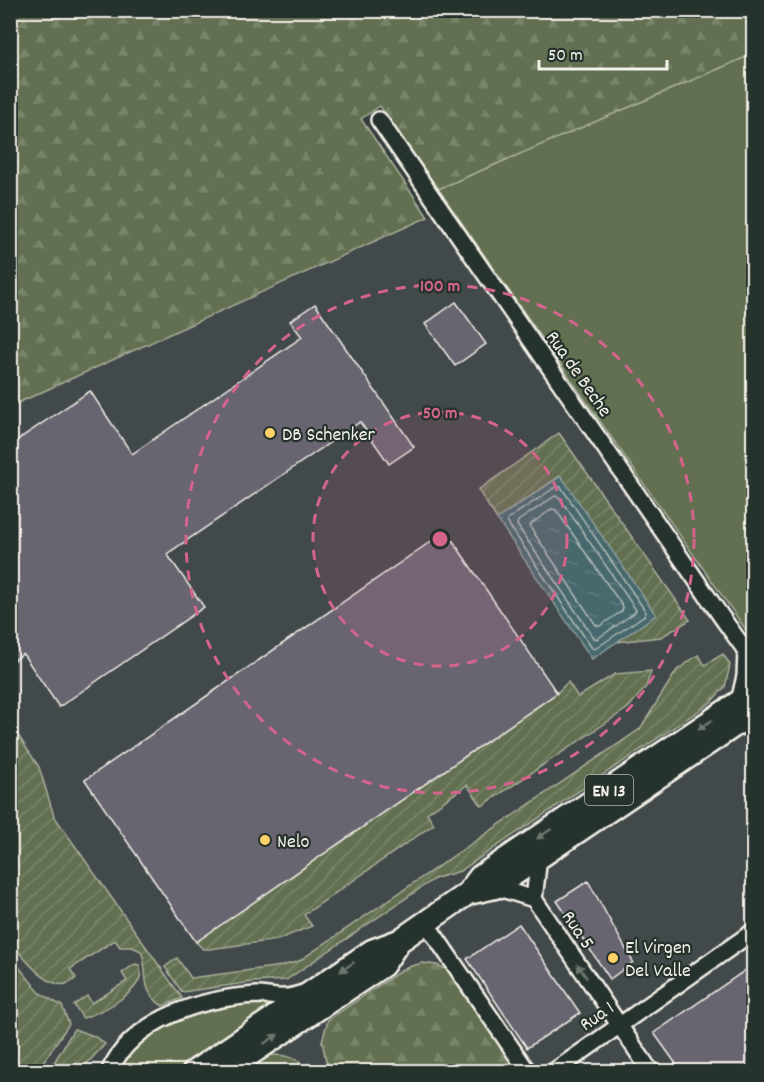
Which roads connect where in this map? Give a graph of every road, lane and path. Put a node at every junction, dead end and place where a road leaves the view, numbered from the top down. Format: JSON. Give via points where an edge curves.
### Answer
{"nodes":[{"id":1,"x":379,"y":120,"type":"dead end"},
{"id":2,"x":750,"y":652,"type":"edge"},
{"id":3,"x":749,"y":702,"type":"edge"},
{"id":4,"x":539,"y":857,"type":"junction"},
{"id":5,"x":495,"y":886,"type":"junction"},
{"id":6,"x":468,"y":893,"type":"junction"},
{"id":7,"x":534,"y":899,"type":"junction"},
{"id":8,"x":426,"y":923,"type":"junction"},
{"id":9,"x":753,"y":931,"type":"edge"},
{"id":10,"x":399,"y":941,"type":"junction"},
{"id":11,"x":312,"y":992,"type":"junction"},
{"id":12,"x":618,"y":1025,"type":"junction"},
{"id":13,"x":109,"y":1068,"type":"edge"},
{"id":14,"x":194,"y":1071,"type":"edge"},
{"id":15,"x":223,"y":1071,"type":"edge"},
{"id":16,"x":531,"y":1071,"type":"edge"},
{"id":17,"x":553,"y":1071,"type":"edge"},
{"id":18,"x":651,"y":1071,"type":"edge"}],
"edges":[{"from":1,"to":2,"type":"street","name":"Rua de Beche"},
{"from":2,"to":3,"type":"street","name":"Rua de Beche","via":[[745,676]]},
{"from":3,"to":4,"type":"main road","number":"EN 13"},
{"from":3,"to":6,"type":"main road","number":"EN 13","one_way":true,"via":[[480,878]]},
{"from":4,"to":5,"type":"main road","number":"EN 13"},
{"from":4,"to":7,"type":"street"},
{"from":5,"to":6,"type":"main road","number":"EN 13"},
{"from":5,"to":7,"type":"street"},
{"from":6,"to":8,"type":"main road","number":"EN 13"},
{"from":12,"to":7,"type":"street","name":"Rua 5","one_way":true},
{"from":8,"to":10,"type":"main road","number":"EN 13"},
{"from":8,"to":16,"type":"street"},
{"from":9,"to":12,"type":"street","name":"Rua 1"},
{"from":10,"to":11,"type":"main road","number":"EN 13","one_way":true,"via":[[372,951]]},
{"from":15,"to":10,"type":"main road","number":"EN 13","one_way":true,"via":[[383,965]]},
{"from":11,"to":13,"type":"street","via":[[208,1002],[159,1020],[127,1045]]},
{"from":11,"to":14,"type":"main road","number":"EN 13"},
{"from":12,"to":17,"type":"street","name":"Rua 1"},
{"from":12,"to":18,"type":"street","name":"Rua 5"}]}
